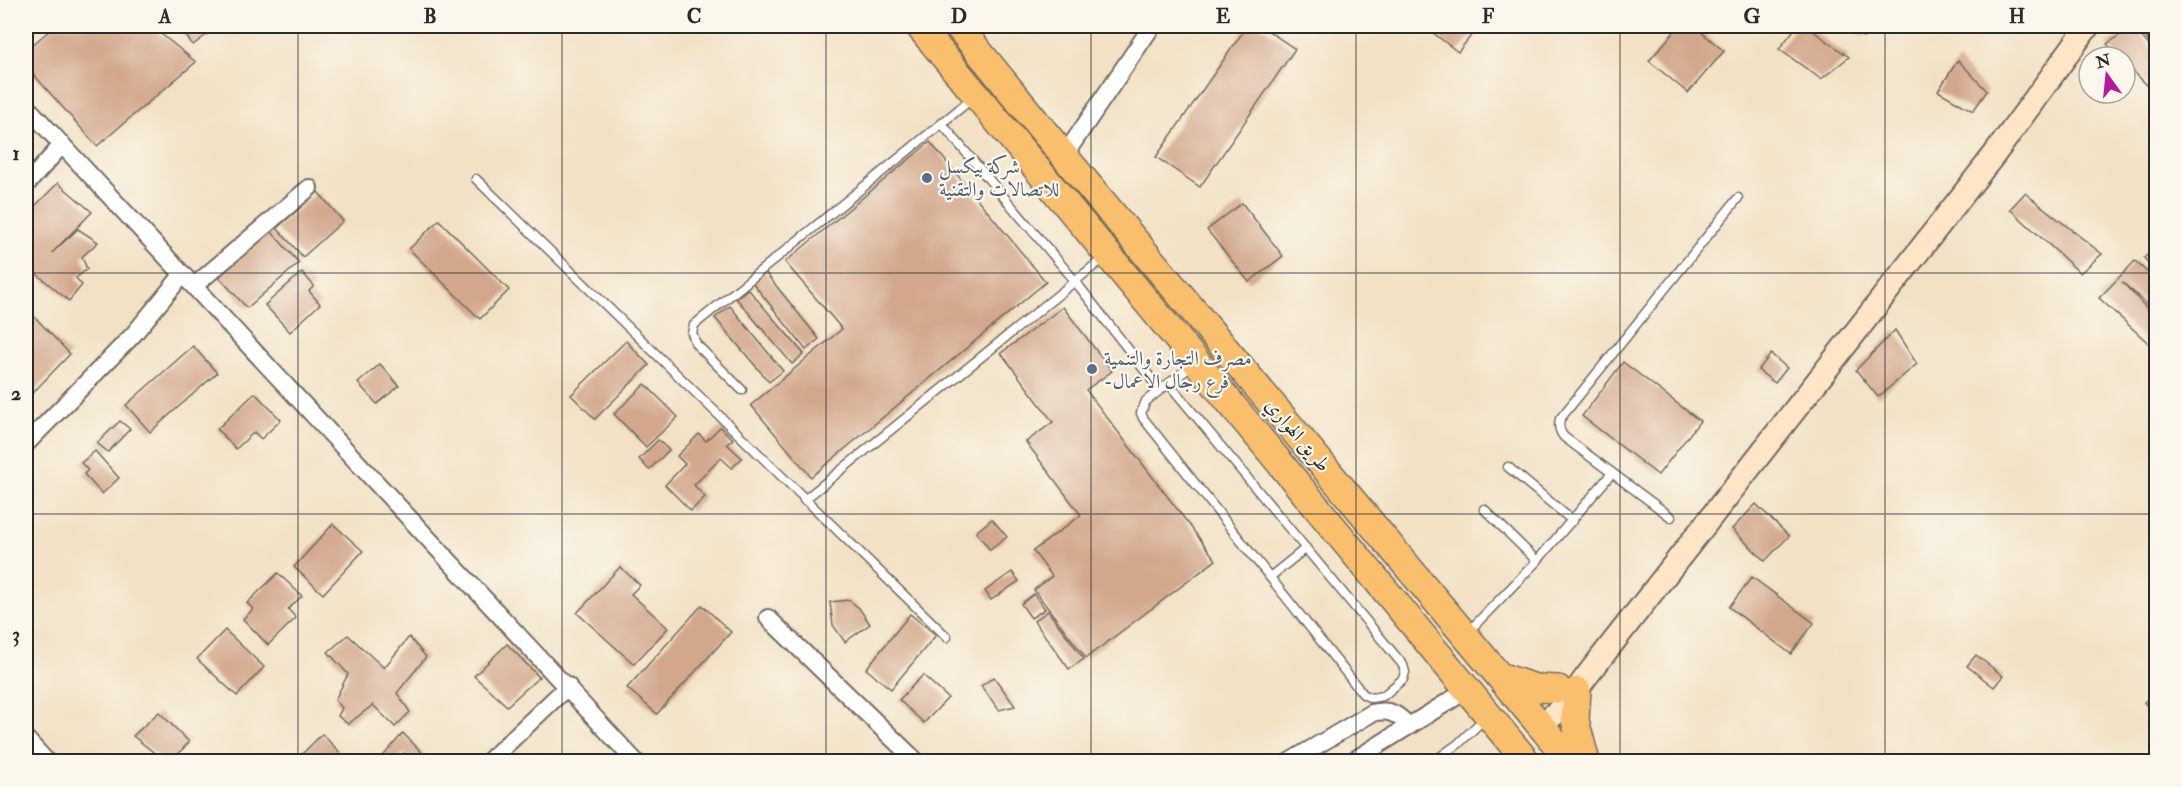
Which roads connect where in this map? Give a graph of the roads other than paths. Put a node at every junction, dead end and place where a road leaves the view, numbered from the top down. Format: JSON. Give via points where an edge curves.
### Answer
{"nodes":[{"id":1,"x":920,"y":26,"type":"edge"},
{"id":2,"x":958,"y":26,"type":"edge"},
{"id":3,"x":1152,"y":26,"type":"edge"},
{"id":4,"x":2088,"y":26,"type":"edge"},
{"id":5,"x":2150,"y":26,"type":"edge"},
{"id":6,"x":2157,"y":36,"type":"edge"},
{"id":7,"x":976,"y":95,"type":"junction"},
{"id":8,"x":26,"y":106,"type":"edge"},
{"id":9,"x":942,"y":124,"type":"junction"},
{"id":10,"x":62,"y":145,"type":"junction"},
{"id":11,"x":1064,"y":156,"type":"junction"},
{"id":12,"x":476,"y":179,"type":"dead end"},
{"id":13,"x":26,"y":185,"type":"edge"},
{"id":14,"x":309,"y":188,"type":"dead end"},
{"id":15,"x":1738,"y":198,"type":"dead end"},
{"id":16,"x":1108,"y":255,"type":"junction"},
{"id":17,"x":1163,"y":274,"type":"junction"},
{"id":18,"x":188,"y":280,"type":"junction"},
{"id":19,"x":1075,"y":281,"type":"junction"},
{"id":20,"x":1140,"y":293,"type":"junction"},
{"id":21,"x":1197,"y":361,"type":"junction"},
{"id":22,"x":1169,"y":384,"type":"junction"},
{"id":23,"x":742,"y":390,"type":"dead end"},
{"id":24,"x":1160,"y":390,"type":"junction"},
{"id":25,"x":26,"y":444,"type":"edge"},
{"id":26,"x":1509,"y":467,"type":"dead end"},
{"id":27,"x":1612,"y":473,"type":"junction"},
{"id":28,"x":804,"y":500,"type":"junction"},
{"id":29,"x":1484,"y":509,"type":"dead end"},
{"id":30,"x":1671,"y":517,"type":"dead end"},
{"id":31,"x":1573,"y":521,"type":"junction"},
{"id":32,"x":1305,"y":549,"type":"junction"},
{"id":33,"x":1537,"y":561,"type":"junction"},
{"id":34,"x":1270,"y":577,"type":"junction"},
{"id":35,"x":768,"y":618,"type":"dead end"},
{"id":36,"x":1466,"y":635,"type":"junction"},
{"id":37,"x":947,"y":637,"type":"dead end"},
{"id":38,"x":1502,"y":677,"type":"junction"},
{"id":39,"x":568,"y":686,"type":"junction"},
{"id":40,"x":1574,"y":686,"type":"junction"},
{"id":41,"x":1467,"y":690,"type":"junction"},
{"id":42,"x":1487,"y":716,"type":"junction"},
{"id":43,"x":1535,"y":718,"type":"junction"},
{"id":44,"x":1409,"y":726,"type":"junction"},
{"id":45,"x":26,"y":739,"type":"edge"},
{"id":46,"x":1523,"y":761,"type":"edge"},
{"id":47,"x":47,"y":762,"type":"edge"},
{"id":48,"x":488,"y":762,"type":"edge"},
{"id":49,"x":636,"y":762,"type":"edge"},
{"id":50,"x":917,"y":762,"type":"edge"},
{"id":51,"x":1289,"y":762,"type":"edge"},
{"id":52,"x":1352,"y":762,"type":"edge"},
{"id":53,"x":1433,"y":762,"type":"edge"},
{"id":54,"x":1571,"y":762,"type":"edge"},
{"id":55,"x":1586,"y":762,"type":"edge"}],
"edges":[{"from":1,"to":7,"type":"highway","name":"طريق الهواري"},
{"from":2,"to":11,"type":"highway","name":"طريق الهواري"},
{"from":3,"to":11,"type":"street"},
{"from":4,"to":40,"type":"main road","via":[[1958,202]]},
{"from":5,"to":6,"type":"street"},
{"from":7,"to":9,"type":"lane"},
{"from":7,"to":16,"type":"highway","name":"طريق الهواري"},
{"from":8,"to":10,"type":"street"},
{"from":9,"to":19,"type":"lane"},
{"from":9,"to":23,"type":"lane","via":[[694,325],[696,344]]},
{"from":10,"to":13,"type":"street"},
{"from":10,"to":18,"type":"street"},
{"from":11,"to":17,"type":"highway","name":"طريق الهواري"},
{"from":12,"to":28,"type":"lane"},
{"from":14,"to":18,"type":"street"},
{"from":15,"to":27,"type":"lane","via":[[1560,419],[1559,429],[1564,437]]},
{"from":16,"to":19,"type":"lane"},
{"from":16,"to":20,"type":"highway","name":"طريق الهواري"},
{"from":17,"to":20,"type":"highway"},
{"from":17,"to":36,"type":"highway","name":"طريق الهواري"},
{"from":18,"to":25,"type":"street"},
{"from":18,"to":39,"type":"street"},
{"from":19,"to":24,"type":"lane"},
{"from":19,"to":28,"type":"lane"},
{"from":20,"to":21,"type":"highway","name":"طريق الهواري"},
{"from":21,"to":22,"type":"lane"},
{"from":21,"to":41,"type":"highway","name":"طريق الهواري"},
{"from":22,"to":24,"type":"lane"},
{"from":22,"to":32,"type":"lane"},
{"from":24,"to":34,"type":"lane","via":[[1142,406],[1143,418]]},
{"from":26,"to":31,"type":"lane"},
{"from":27,"to":30,"type":"lane"},
{"from":27,"to":31,"type":"lane"},
{"from":28,"to":37,"type":"lane"},
{"from":29,"to":33,"type":"lane"},
{"from":31,"to":33,"type":"lane"},
{"from":32,"to":34,"type":"lane"},
{"from":32,"to":34,"type":"lane","via":[[1403,665],[1405,676],[1396,685],[1377,698],[1363,694]]},
{"from":33,"to":36,"type":"lane"},
{"from":35,"to":50,"type":"street"},
{"from":36,"to":38,"type":"highway","name":"طريق الهواري"},
{"from":38,"to":40,"type":"highway","via":[[1535,688]]},
{"from":38,"to":43,"type":"highway","name":"طريق الهواري"},
{"from":39,"to":48,"type":"street"},
{"from":39,"to":49,"type":"street"},
{"from":40,"to":43,"type":"main road"},
{"from":40,"to":55,"type":"highway","via":[[1575,720]]},
{"from":41,"to":42,"type":"highway","name":"طريق الهواري"},
{"from":41,"to":44,"type":"street"},
{"from":42,"to":46,"type":"highway","name":"طريق الهواري"},
{"from":42,"to":53,"type":"lane"},
{"from":43,"to":54,"type":"highway","name":"طريق الهواري"},
{"from":44,"to":51,"type":"street","via":[[1396,713],[1372,713]]},
{"from":44,"to":52,"type":"street"},
{"from":45,"to":47,"type":"street"}]}
